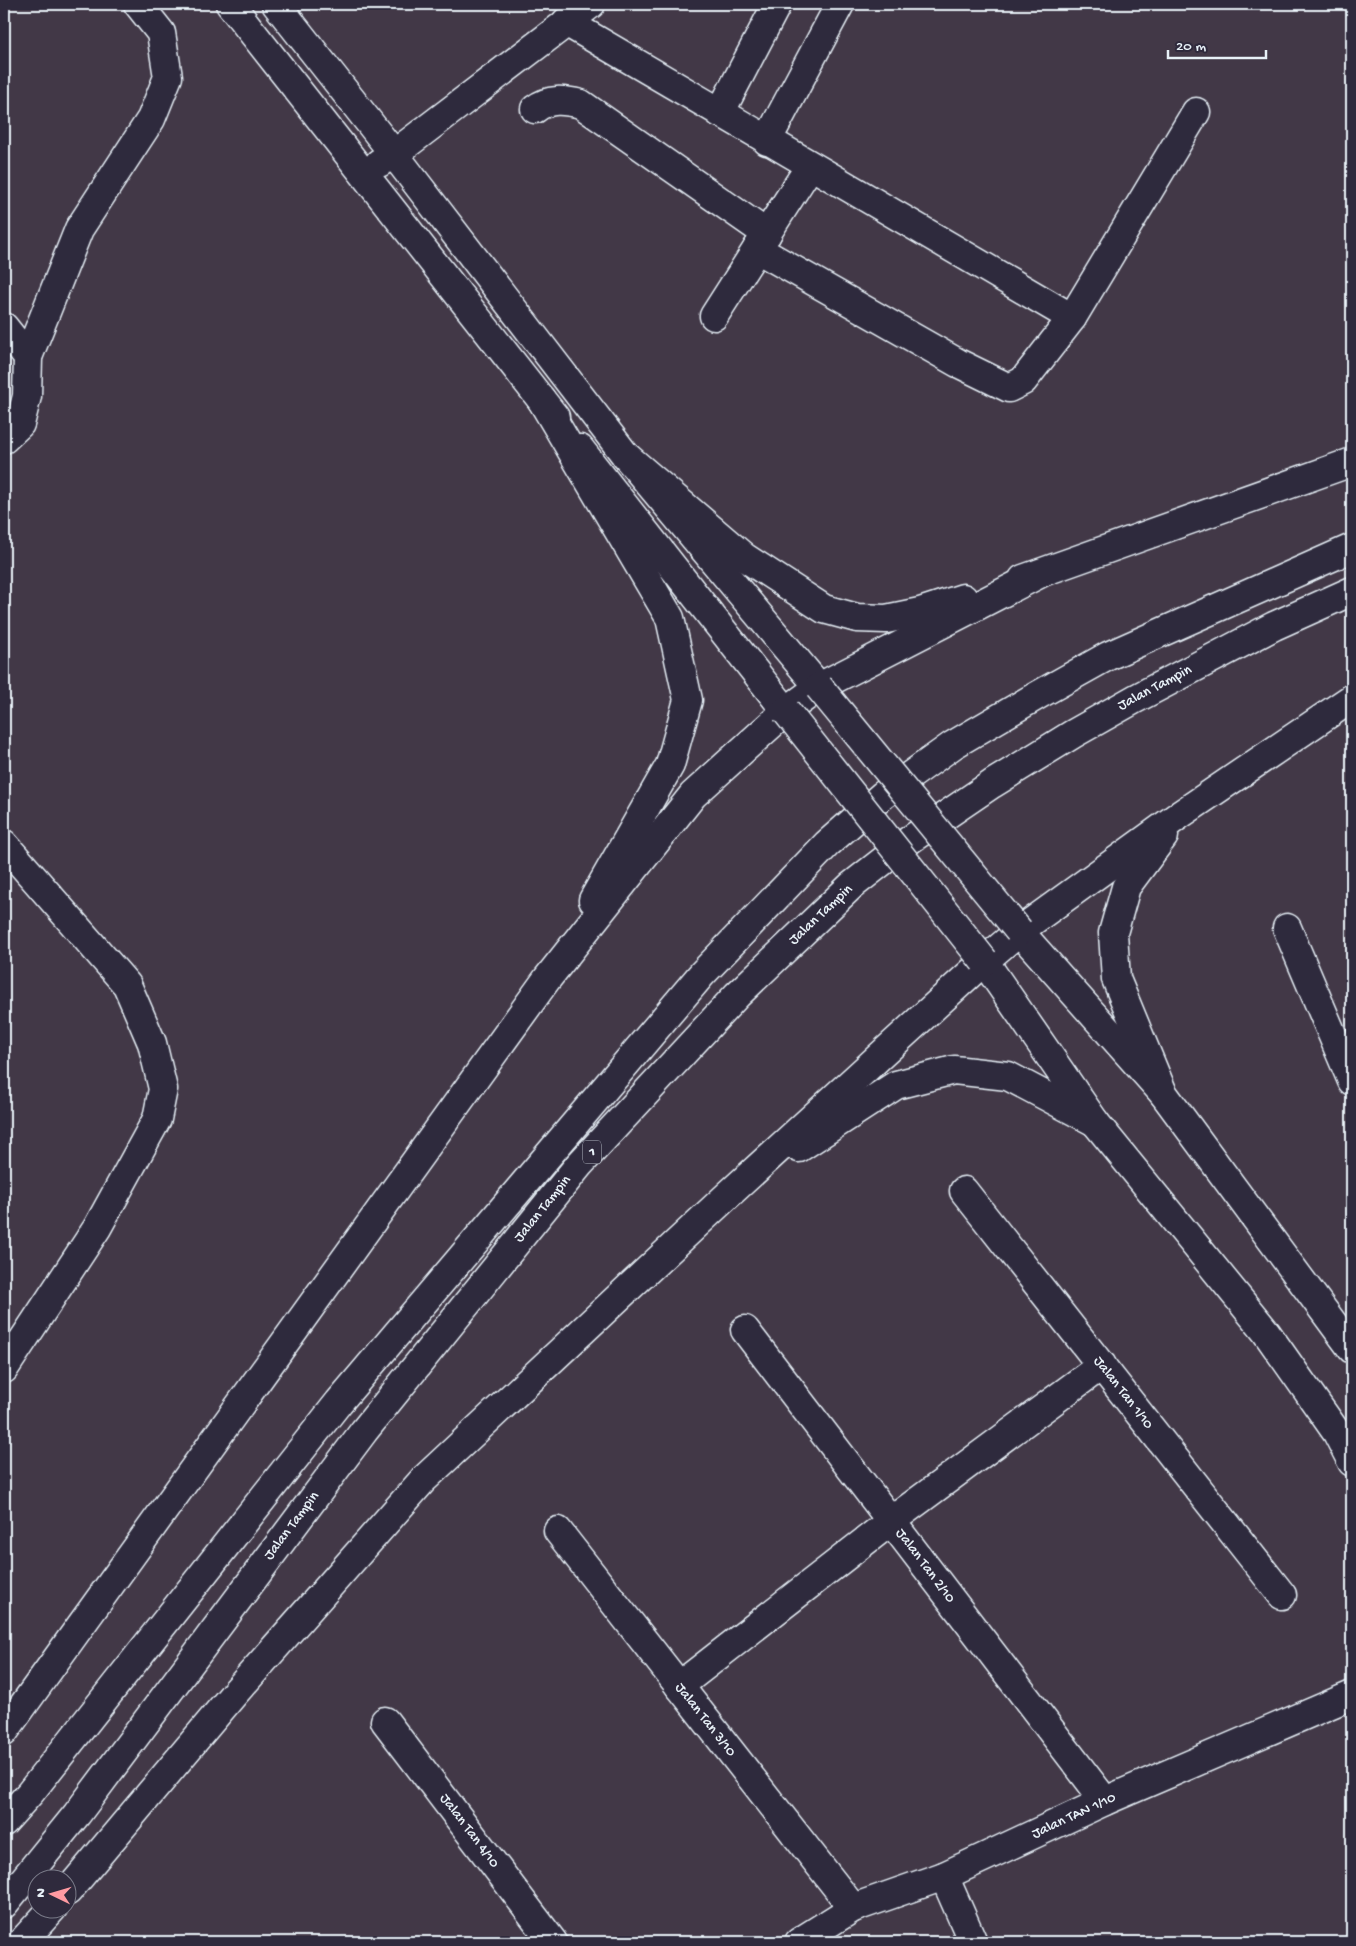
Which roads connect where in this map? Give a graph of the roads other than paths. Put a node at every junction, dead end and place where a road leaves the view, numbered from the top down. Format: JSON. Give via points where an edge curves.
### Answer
{"nodes":[{"id":1,"x":138,"y":4,"type":"edge"},
{"id":2,"x":230,"y":4,"type":"edge"},
{"id":3,"x":276,"y":4,"type":"edge"},
{"id":4,"x":591,"y":4,"type":"edge"},
{"id":5,"x":777,"y":4,"type":"edge"},
{"id":6,"x":840,"y":4,"type":"edge"},
{"id":7,"x":566,"y":22,"type":"junction"},
{"id":8,"x":535,"y":109,"type":"dead end"},
{"id":9,"x":1196,"y":112,"type":"dead end"},
{"id":10,"x":720,"y":113,"type":"junction"},
{"id":11,"x":767,"y":141,"type":"junction"},
{"id":12,"x":394,"y":154,"type":"junction"},
{"id":13,"x":810,"y":166,"type":"junction"},
{"id":14,"x":363,"y":173,"type":"junction"},
{"id":15,"x":762,"y":241,"type":"junction"},
{"id":16,"x":714,"y":316,"type":"dead end"},
{"id":17,"x":1072,"y":318,"type":"junction"},
{"id":18,"x":4,"y":327,"type":"edge"},
{"id":19,"x":28,"y":357,"type":"junction"},
{"id":20,"x":541,"y":399,"type":"junction"},
{"id":21,"x":4,"y":438,"type":"edge"},
{"id":22,"x":626,"y":456,"type":"junction"},
{"id":23,"x":1352,"y":462,"type":"edge"},
{"id":24,"x":1352,"y":548,"type":"edge"},
{"id":25,"x":1041,"y":573,"type":"junction"},
{"id":26,"x":1352,"y":591,"type":"edge"},
{"id":27,"x":818,"y":687,"type":"junction"},
{"id":28,"x":1352,"y":698,"type":"edge"},
{"id":29,"x":786,"y":711,"type":"junction"},
{"id":30,"x":898,"y":784,"type":"junction"},
{"id":31,"x":1178,"y":816,"type":"junction"},
{"id":32,"x":4,"y":845,"type":"edge"},
{"id":33,"x":1287,"y":928,"type":"dead end"},
{"id":34,"x":1019,"y":931,"type":"junction"},
{"id":35,"x":984,"y":961,"type":"junction"},
{"id":36,"x":547,"y":979,"type":"junction"},
{"id":37,"x":1352,"y":1081,"type":"edge"},
{"id":38,"x":1163,"y":1093,"type":"junction"},
{"id":39,"x":1095,"y":1122,"type":"junction"},
{"id":40,"x":964,"y":1191,"type":"dead end"},
{"id":41,"x":728,"y":1195,"type":"junction"},
{"id":42,"x":745,"y":1330,"type":"dead end"},
{"id":43,"x":1352,"y":1349,"type":"edge"},
{"id":44,"x":1102,"y":1365,"type":"junction"},
{"id":45,"x":4,"y":1370,"type":"edge"},
{"id":46,"x":1352,"y":1462,"type":"edge"},
{"id":47,"x":891,"y":1521,"type":"junction"},
{"id":48,"x":558,"y":1531,"type":"dead end"},
{"id":49,"x":1282,"y":1595,"type":"dead end"},
{"id":50,"x":679,"y":1686,"type":"junction"},
{"id":51,"x":1352,"y":1695,"type":"edge"},
{"id":52,"x":385,"y":1721,"type":"dead end"},
{"id":53,"x":4,"y":1732,"type":"edge"},
{"id":54,"x":1105,"y":1801,"type":"junction"},
{"id":55,"x":4,"y":1822,"type":"edge"},
{"id":56,"x":944,"y":1876,"type":"junction"},
{"id":57,"x":78,"y":1879,"type":"edge"},
{"id":58,"x":4,"y":1904,"type":"edge"},
{"id":59,"x":853,"y":1908,"type":"junction"},
{"id":60,"x":44,"y":1918,"type":"edge"},
{"id":61,"x":22,"y":1942,"type":"edge"},
{"id":62,"x":553,"y":1942,"type":"edge"},
{"id":63,"x":799,"y":1942,"type":"edge"},
{"id":64,"x":973,"y":1942,"type":"edge"}],
"edges":[{"from":1,"to":19,"type":"main road","via":[[161,34],[168,77],[152,119],[80,229]]},
{"from":2,"to":14,"type":"main road"},
{"from":3,"to":12,"type":"main road"},
{"from":4,"to":7,"type":"main road"},
{"from":5,"to":10,"type":"main road"},
{"from":6,"to":11,"type":"main road"},
{"from":7,"to":10,"type":"main road"},
{"from":7,"to":12,"type":"main road"},
{"from":8,"to":15,"type":"main road","via":[[542,103],[562,100],[581,104]]},
{"from":9,"to":17,"type":"main road"},
{"from":10,"to":11,"type":"main road"},
{"from":11,"to":13,"type":"main road"},
{"from":12,"to":14,"type":"main road"},
{"from":12,"to":22,"type":"main road"},
{"from":13,"to":15,"type":"main road"},
{"from":13,"to":17,"type":"main road"},
{"from":14,"to":20,"type":"main road"},
{"from":15,"to":16,"type":"main road"},
{"from":15,"to":17,"type":"main road","via":[[958,363],[1009,388],[1023,381]]},
{"from":18,"to":19,"type":"main road"},
{"from":19,"to":21,"type":"main road","via":[[27,396],[20,424]]},
{"from":20,"to":29,"type":"main road"},
{"from":20,"to":36,"type":"main road","via":[[670,618],[688,700],[670,765]]},
{"from":22,"to":25,"type":"main road","via":[[744,557],[824,609],[857,618],[886,619],[920,612]]},
{"from":22,"to":27,"type":"main road"},
{"from":23,"to":25,"type":"main road"},
{"from":24,"to":30,"type":"main road","name":"Jalan Tampin","number":"1","via":[[1108,656],[953,745]]},
{"from":25,"to":27,"type":"main road"},
{"from":26,"to":58,"type":"main road","name":"Jalan Tampin","number":"1","via":[[1274,626],[1135,699],[992,784],[911,839],[851,886],[737,995],[579,1166],[364,1430],[77,1814]]},
{"from":27,"to":29,"type":"main road"},
{"from":27,"to":30,"type":"main road","bridge":true},
{"from":28,"to":31,"type":"main road"},
{"from":29,"to":35,"type":"main road","bridge":true},
{"from":29,"to":36,"type":"main road","via":[[693,795]]},
{"from":30,"to":34,"type":"main road","bridge":true},
{"from":30,"to":55,"type":"main road","name":"Jalan Tampin","number":"1","via":[[827,844],[702,974],[339,1402]]},
{"from":31,"to":34,"type":"main road"},
{"from":31,"to":38,"type":"main road","via":[[1126,887],[1113,933],[1116,979]]},
{"from":32,"to":45,"type":"main road","via":[[127,985],[152,1043],[163,1089],[158,1120],[97,1228]]},
{"from":33,"to":37,"type":"main road"},
{"from":34,"to":35,"type":"main road"},
{"from":34,"to":38,"type":"main road"},
{"from":35,"to":39,"type":"main road"},
{"from":35,"to":41,"type":"main road"},
{"from":36,"to":53,"type":"main road"},
{"from":38,"to":43,"type":"main road"},
{"from":39,"to":41,"type":"main road","via":[[1008,1076],[954,1070],[896,1084]]},
{"from":39,"to":46,"type":"main road","via":[[1266,1332],[1337,1434]]},
{"from":40,"to":44,"type":"main road","name":"Jalan Tan 1/10"},
{"from":41,"to":57,"type":"main road","via":[[423,1480]]},
{"from":42,"to":47,"type":"main road","name":"Jalan Tan 2/10"},
{"from":44,"to":47,"type":"main road"},
{"from":44,"to":49,"type":"main road","name":"Jalan Tan 1/10"},
{"from":47,"to":50,"type":"main road"},
{"from":47,"to":54,"type":"main road","name":"Jalan Tan 2/10"},
{"from":48,"to":50,"type":"main road","name":"Jalan Tan 3/10"},
{"from":50,"to":59,"type":"main road","name":"Jalan Tan 3/10"},
{"from":51,"to":54,"type":"main road","name":"Jalan TAN 1/10"},
{"from":52,"to":62,"type":"main road","name":"Jalan Tan 4/10"},
{"from":54,"to":56,"type":"main road","name":"Jalan TAN 1/10"},
{"from":56,"to":59,"type":"main road","name":"Jalan TAN 1/10"},
{"from":56,"to":64,"type":"main road"},
{"from":59,"to":63,"type":"main road","name":"Jalan TAN 1/10"},
{"from":60,"to":61,"type":"main road"}]}
